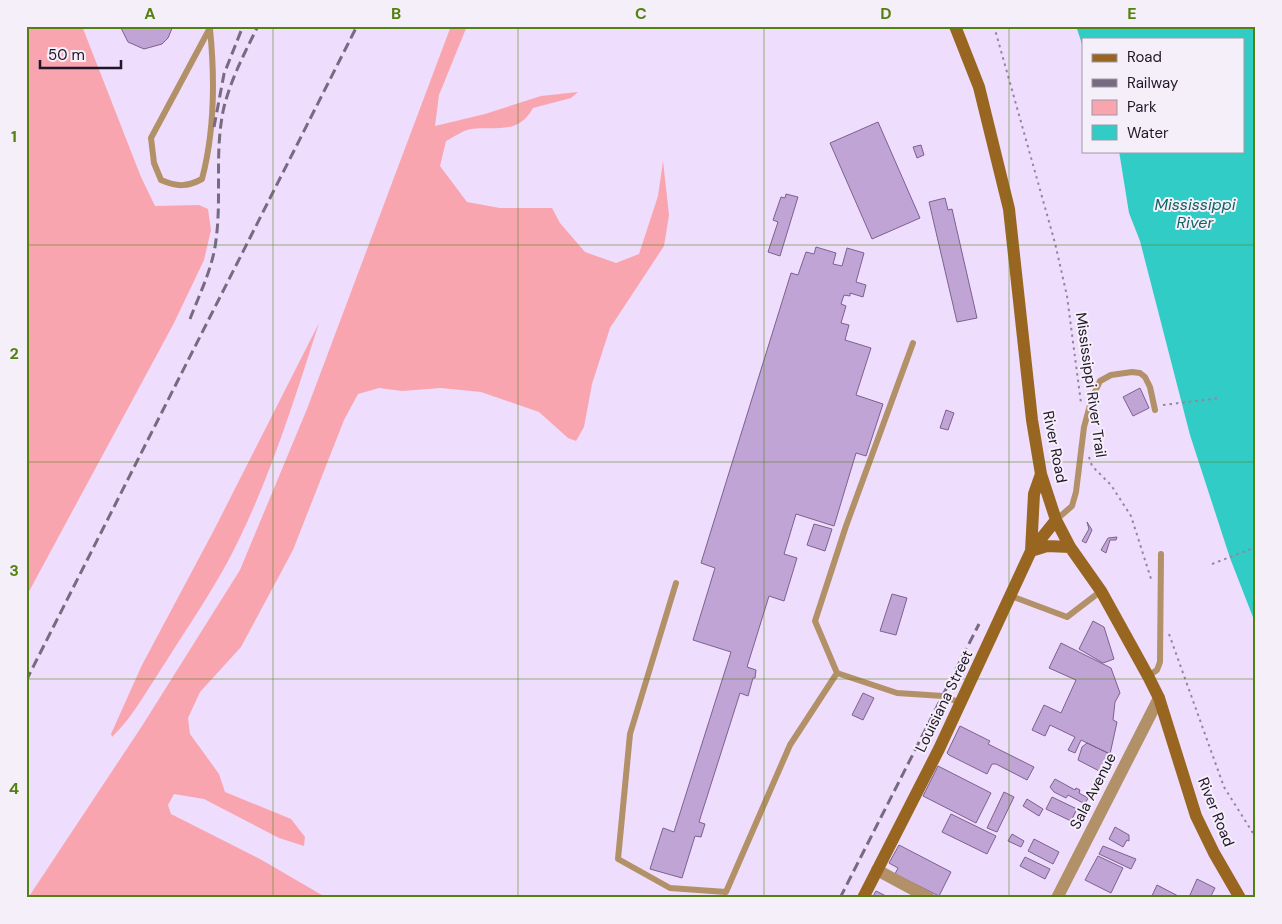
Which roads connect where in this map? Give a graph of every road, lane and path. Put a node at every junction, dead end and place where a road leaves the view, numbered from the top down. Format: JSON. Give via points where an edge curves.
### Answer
{"nodes":[{"id":1,"x":955,"y":26,"type":"edge"},
{"id":2,"x":994,"y":26,"type":"edge"},
{"id":3,"x":210,"y":28,"type":"edge"},
{"id":4,"x":913,"y":343,"type":"dead end"},
{"id":5,"x":1220,"y":398,"type":"dead end"},
{"id":6,"x":1162,"y":406,"type":"dead end"},
{"id":7,"x":1082,"y":409,"type":"dead end"},
{"id":8,"x":1155,"y":410,"type":"dead end"},
{"id":9,"x":1087,"y":451,"type":"dead end"},
{"id":10,"x":1041,"y":474,"type":"junction"},
{"id":11,"x":1056,"y":520,"type":"junction"},
{"id":12,"x":1070,"y":547,"type":"junction"},
{"id":13,"x":1256,"y":548,"type":"edge"},
{"id":14,"x":1031,"y":551,"type":"junction"},
{"id":15,"x":1161,"y":554,"type":"dead end"},
{"id":16,"x":1212,"y":564,"type":"dead end"},
{"id":17,"x":676,"y":584,"type":"dead end"},
{"id":18,"x":1154,"y":589,"type":"dead end"},
{"id":19,"x":1101,"y":591,"type":"junction"},
{"id":20,"x":1011,"y":596,"type":"junction"},
{"id":21,"x":1169,"y":634,"type":"dead end"},
{"id":22,"x":837,"y":672,"type":"junction"},
{"id":23,"x":1148,"y":676,"type":"junction"},
{"id":24,"x":1158,"y":698,"type":"junction"},
{"id":25,"x":961,"y":703,"type":"junction"},
{"id":26,"x":1256,"y":838,"type":"edge"},
{"id":27,"x":877,"y":870,"type":"junction"},
{"id":28,"x":1061,"y":896,"type":"edge"},
{"id":29,"x":1236,"y":896,"type":"edge"},
{"id":30,"x":863,"y":898,"type":"edge"},
{"id":31,"x":929,"y":898,"type":"edge"}],
"edges":[{"from":1,"to":10,"type":"main road","name":"River Road","via":[[979,87],[1010,209],[1032,420]]},
{"from":2,"to":7,"type":"path","name":"Mississippi River Trail","via":[[1057,252],[1067,296]]},
{"from":3,"to":3,"type":"lane","via":[[151,138],[154,162],[162,180],[172,185],[188,186],[202,179],[208,156],[214,72]]},
{"from":4,"to":22,"type":"lane","via":[[815,621]]},
{"from":5,"to":6,"type":"path"},
{"from":8,"to":11,"type":"lane","via":[[1150,387],[1140,373],[1111,375],[1100,381],[1084,428],[1072,506]]},
{"from":9,"to":18,"type":"path","name":"Mississippi River Trail","via":[[1092,466],[1111,485],[1131,516]]},
{"from":10,"to":11,"type":"main road","name":"River Road"},
{"from":10,"to":14,"type":"main road","via":[[1034,494]]},
{"from":11,"to":12,"type":"main road","name":"River Road"},
{"from":11,"to":14,"type":"main road","name":"Louisiana Street"},
{"from":12,"to":14,"type":"main road","via":[[1047,546]]},
{"from":12,"to":19,"type":"main road","name":"River Road"},
{"from":13,"to":16,"type":"path"},
{"from":14,"to":20,"type":"main road","name":"Louisiana Street"},
{"from":15,"to":23,"type":"lane","via":[[1160,662],[1157,670]]},
{"from":17,"to":22,"type":"lane","via":[[630,734],[618,859],[670,888],[726,892],[790,745]]},
{"from":19,"to":20,"type":"lane","via":[[1067,618]]},
{"from":19,"to":23,"type":"main road","name":"River Road"},
{"from":20,"to":25,"type":"main road","name":"Louisiana Street"},
{"from":21,"to":26,"type":"path","via":[[1224,788]]},
{"from":22,"to":25,"type":"lane","via":[[897,692],[943,696]]},
{"from":23,"to":24,"type":"main road","name":"River Road"},
{"from":24,"to":28,"type":"street","name":"Sala Avenue"},
{"from":24,"to":29,"type":"main road","name":"River Road","via":[[1196,816]]},
{"from":25,"to":27,"type":"main road","name":"Louisiana Street"},
{"from":27,"to":30,"type":"main road","name":"Louisiana Street"},
{"from":27,"to":31,"type":"street"}]}
